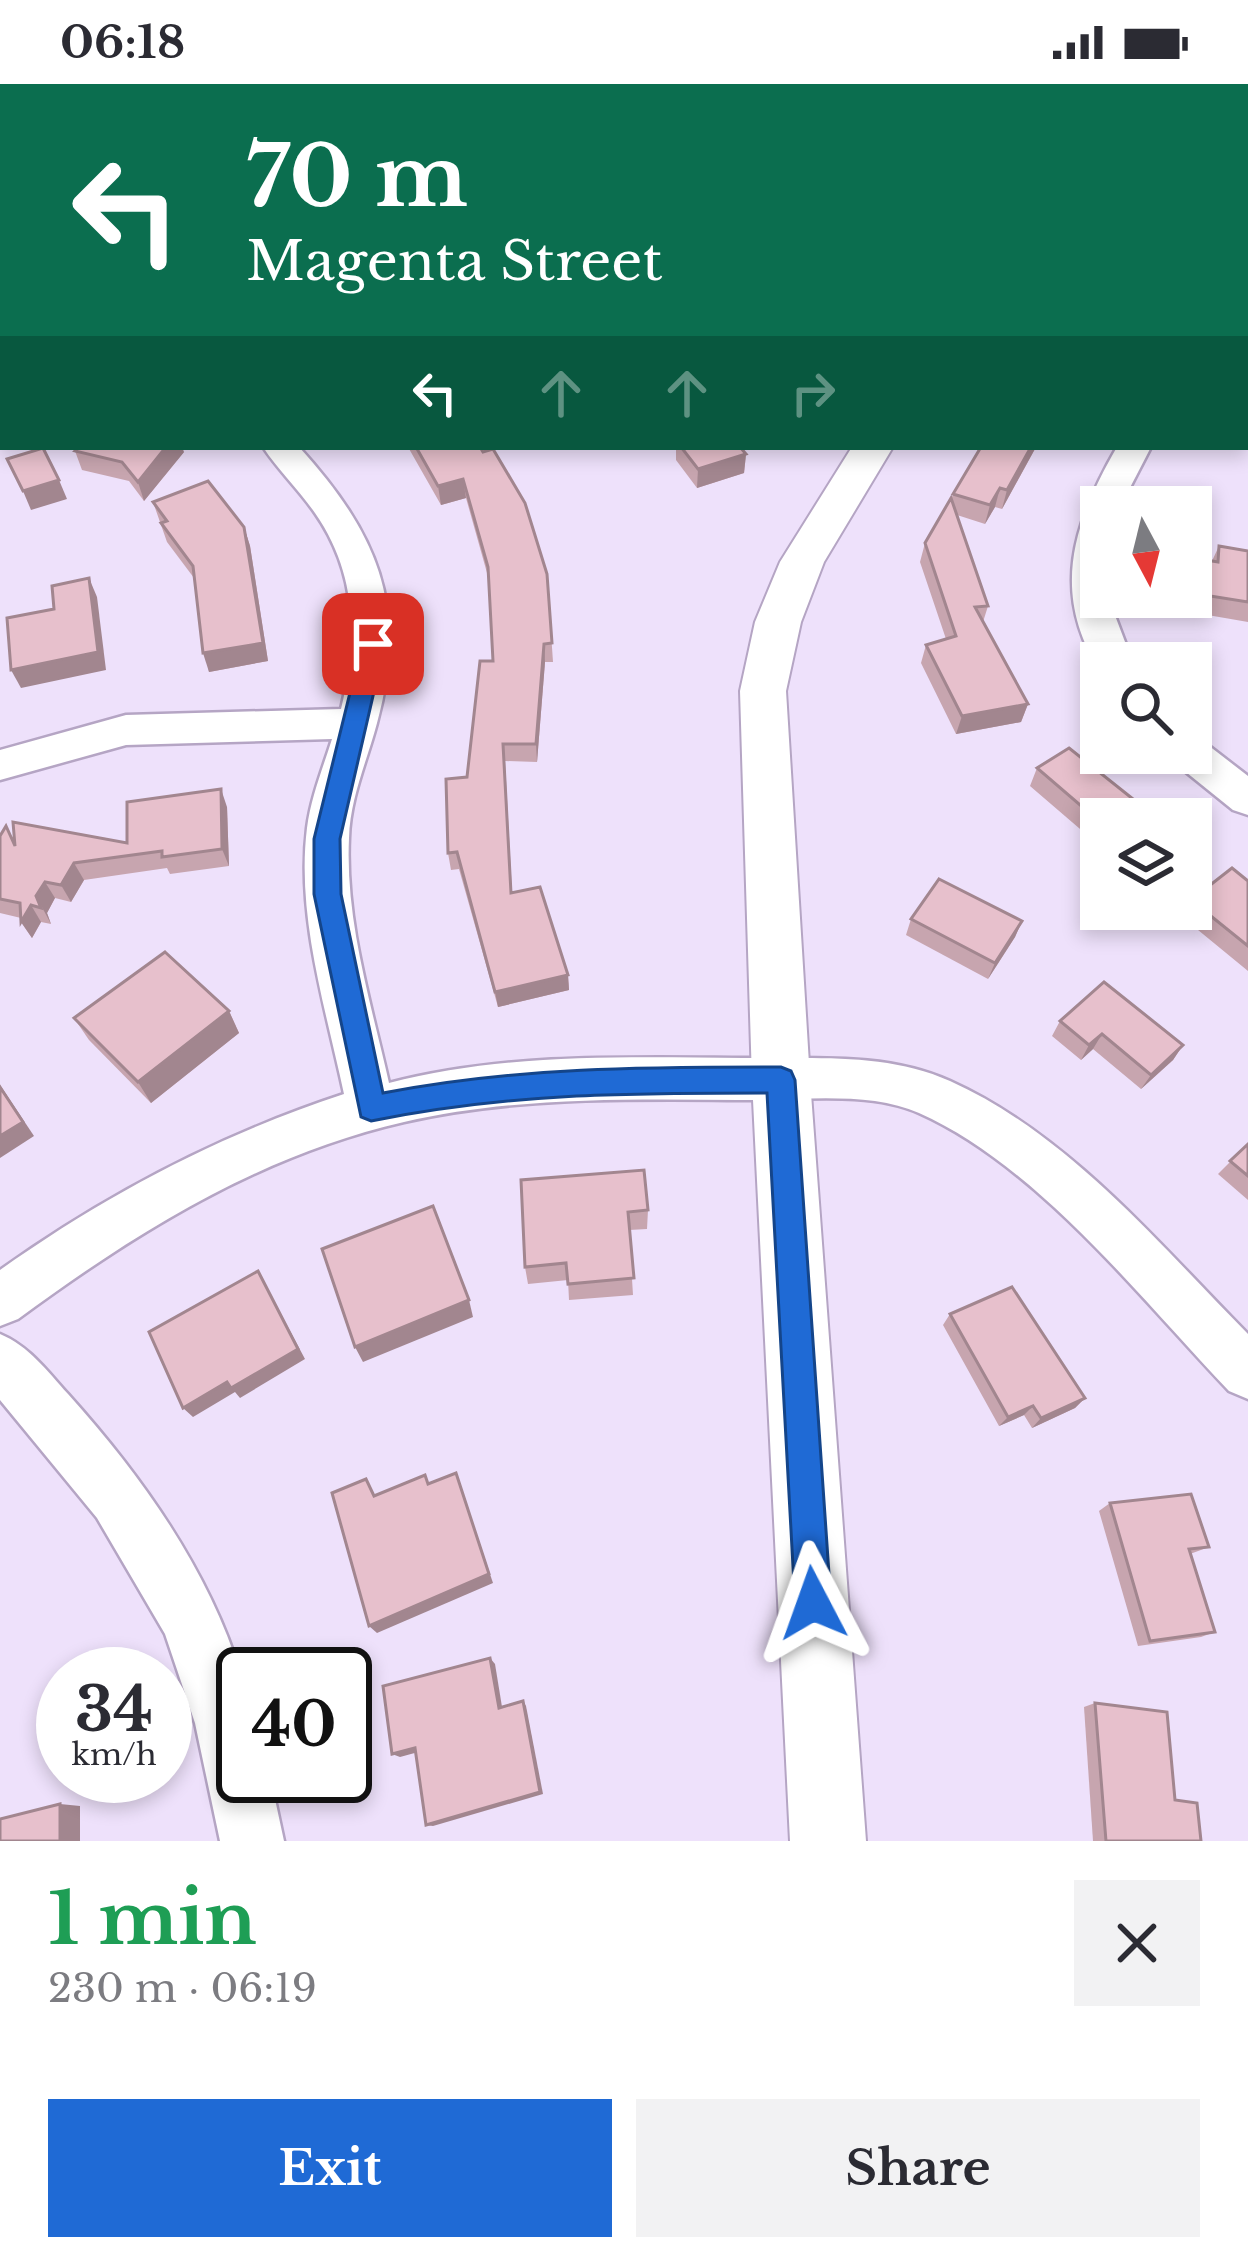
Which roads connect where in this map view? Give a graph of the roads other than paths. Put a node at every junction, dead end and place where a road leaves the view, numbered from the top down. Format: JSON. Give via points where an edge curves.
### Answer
{"nodes":[{"id":1,"x":283,"y":450,"type":"edge"},
{"id":2,"x":871,"y":450,"type":"edge"},
{"id":3,"x":1132,"y":450,"type":"edge"},
{"id":4,"x":1105,"y":642,"type":"edge"},
{"id":5,"x":357,"y":724,"type":"junction"},
{"id":6,"x":0,"y":765,"type":"edge"},
{"id":7,"x":1212,"y":771,"type":"edge"},
{"id":8,"x":1248,"y":800,"type":"edge"},
{"id":9,"x":781,"y":1080,"type":"junction"},
{"id":10,"x":371,"y":1108,"type":"junction"},
{"id":11,"x":0,"y":1301,"type":"edge"},
{"id":12,"x":0,"y":1361,"type":"edge"},
{"id":13,"x":1248,"y":1372,"type":"edge"},
{"id":14,"x":252,"y":1841,"type":"edge"},
{"id":15,"x":827,"y":1841,"type":"edge"}],
"edges":[{"from":1,"to":5,"type":"street","via":[[325,494],[364,571],[373,644]]},
{"from":2,"to":9,"type":"street","via":[[811,537],[768,650],[763,692]]},
{"from":3,"to":4,"type":"street","via":[[1103,499],[1086,552],[1092,611]]},
{"from":5,"to":6,"type":"street","via":[[126,730]]},
{"from":5,"to":10,"type":"street","via":[[336,786],[328,894]]},
{"from":7,"to":8,"type":"street"},
{"from":9,"to":10,"type":"street","via":[[567,1080]]},
{"from":9,"to":13,"type":"street","via":[[888,1083],[981,1122],[1108,1232]]},
{"from":9,"to":15,"type":"street"},
{"from":10,"to":11,"type":"street","via":[[219,1163]]},
{"from":12,"to":14,"type":"street","via":[[159,1559],[203,1652]]}]}
